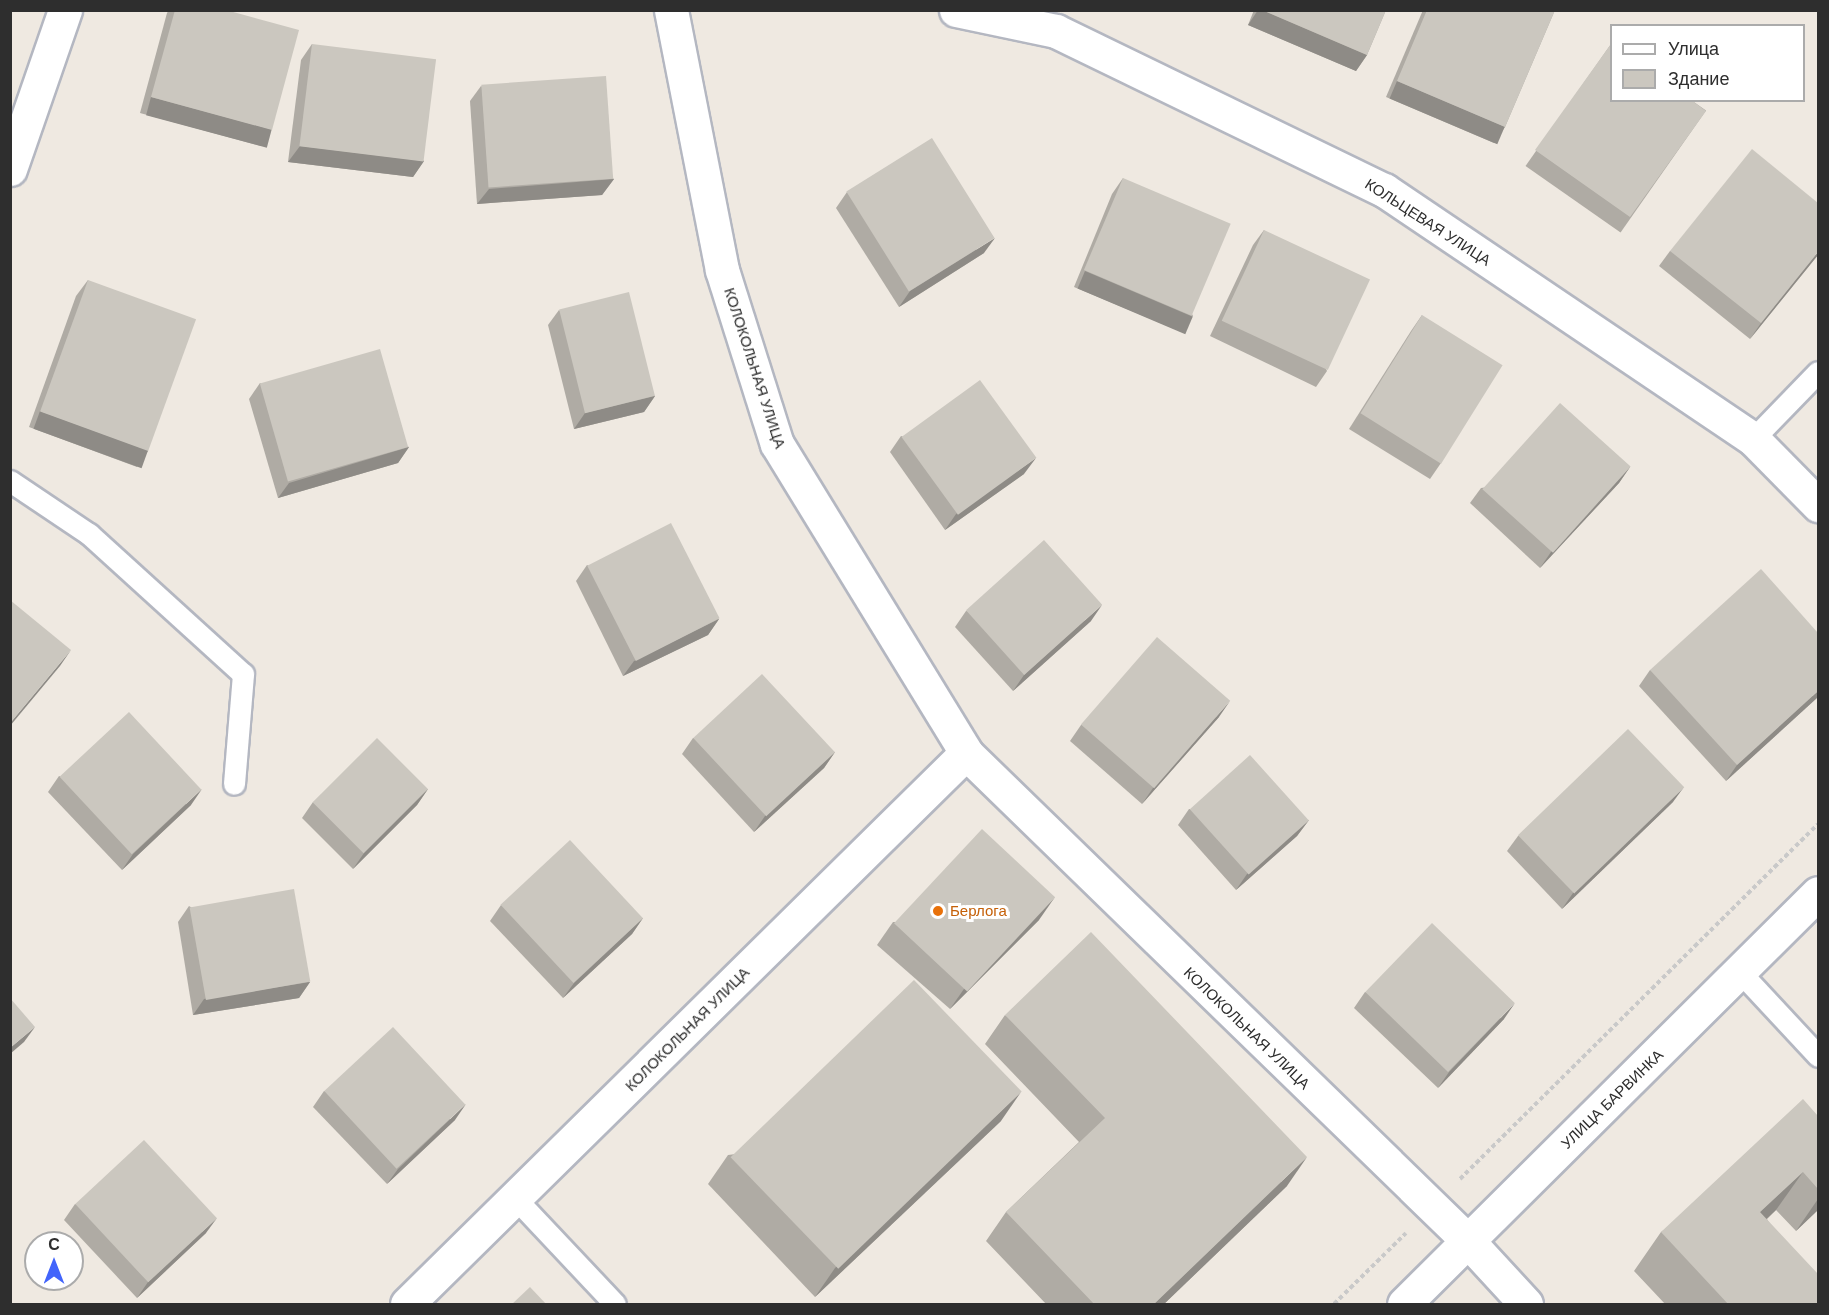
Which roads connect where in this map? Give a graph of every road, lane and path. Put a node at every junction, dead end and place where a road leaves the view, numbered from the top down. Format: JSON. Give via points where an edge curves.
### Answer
{"nodes":[{"id":1,"x":65,"y":10,"type":"edge"},
{"id":2,"x":671,"y":10,"type":"edge"},
{"id":3,"x":956,"y":10,"type":"edge"},
{"id":4,"x":10,"y":169,"type":"edge"},
{"id":5,"x":1818,"y":372,"type":"edge"},
{"id":6,"x":1753,"y":439,"type":"junction"},
{"id":7,"x":10,"y":482,"type":"edge"},
{"id":8,"x":1818,"y":505,"type":"edge"},
{"id":9,"x":966,"y":753,"type":"junction"},
{"id":10,"x":234,"y":784,"type":"dead end"},
{"id":11,"x":1818,"y":824,"type":"edge"},
{"id":12,"x":1818,"y":893,"type":"edge"},
{"id":13,"x":1741,"y":973,"type":"junction"},
{"id":14,"x":1818,"y":1056,"type":"edge"},
{"id":15,"x":516,"y":1199,"type":"junction"},
{"id":16,"x":1431,"y":1208,"type":"junction"},
{"id":17,"x":1467,"y":1240,"type":"junction"},
{"id":18,"x":407,"y":1305,"type":"edge"},
{"id":19,"x":615,"y":1305,"type":"edge"},
{"id":20,"x":1334,"y":1305,"type":"edge"},
{"id":21,"x":1404,"y":1305,"type":"edge"},
{"id":22,"x":1526,"y":1305,"type":"edge"}],
"edges":[{"from":1,"to":4,"type":"street"},
{"from":2,"to":9,"type":"street","name":"КОЛОКОЛЬНАЯ УЛИЦА","via":[[722,270],[777,444]]},
{"from":3,"to":6,"type":"street","name":"КОЛЬЦЕВАЯ УЛИЦА","via":[[1056,31],[1384,190]]},
{"from":5,"to":6,"type":"lane"},
{"from":6,"to":8,"type":"street","name":"КОЛЬЦЕВАЯ УЛИЦА"},
{"from":7,"to":10,"type":"lane","via":[[89,534],[243,674]]},
{"from":9,"to":15,"type":"street","name":"КОЛОКОЛЬНАЯ УЛИЦА"},
{"from":9,"to":16,"type":"street","name":"КОЛОКОЛЬНАЯ УЛИЦА"},
{"from":11,"to":16,"type":"path"},
{"from":12,"to":13,"type":"street","name":"УЛИЦА БАРВИНКА"},
{"from":13,"to":14,"type":"lane"},
{"from":13,"to":17,"type":"street","name":"УЛИЦА БАРВИНКА"},
{"from":15,"to":18,"type":"street","name":"КОЛОКОЛЬНАЯ УЛИЦА"},
{"from":15,"to":19,"type":"lane"},
{"from":16,"to":17,"type":"street","name":"КОЛОКОЛЬНАЯ УЛИЦА"},
{"from":16,"to":20,"type":"path"},
{"from":17,"to":21,"type":"street","name":"УЛИЦА БАРВИНКА"},
{"from":17,"to":22,"type":"street","name":"КОЛОКОЛЬНАЯ УЛИЦА"}]}
